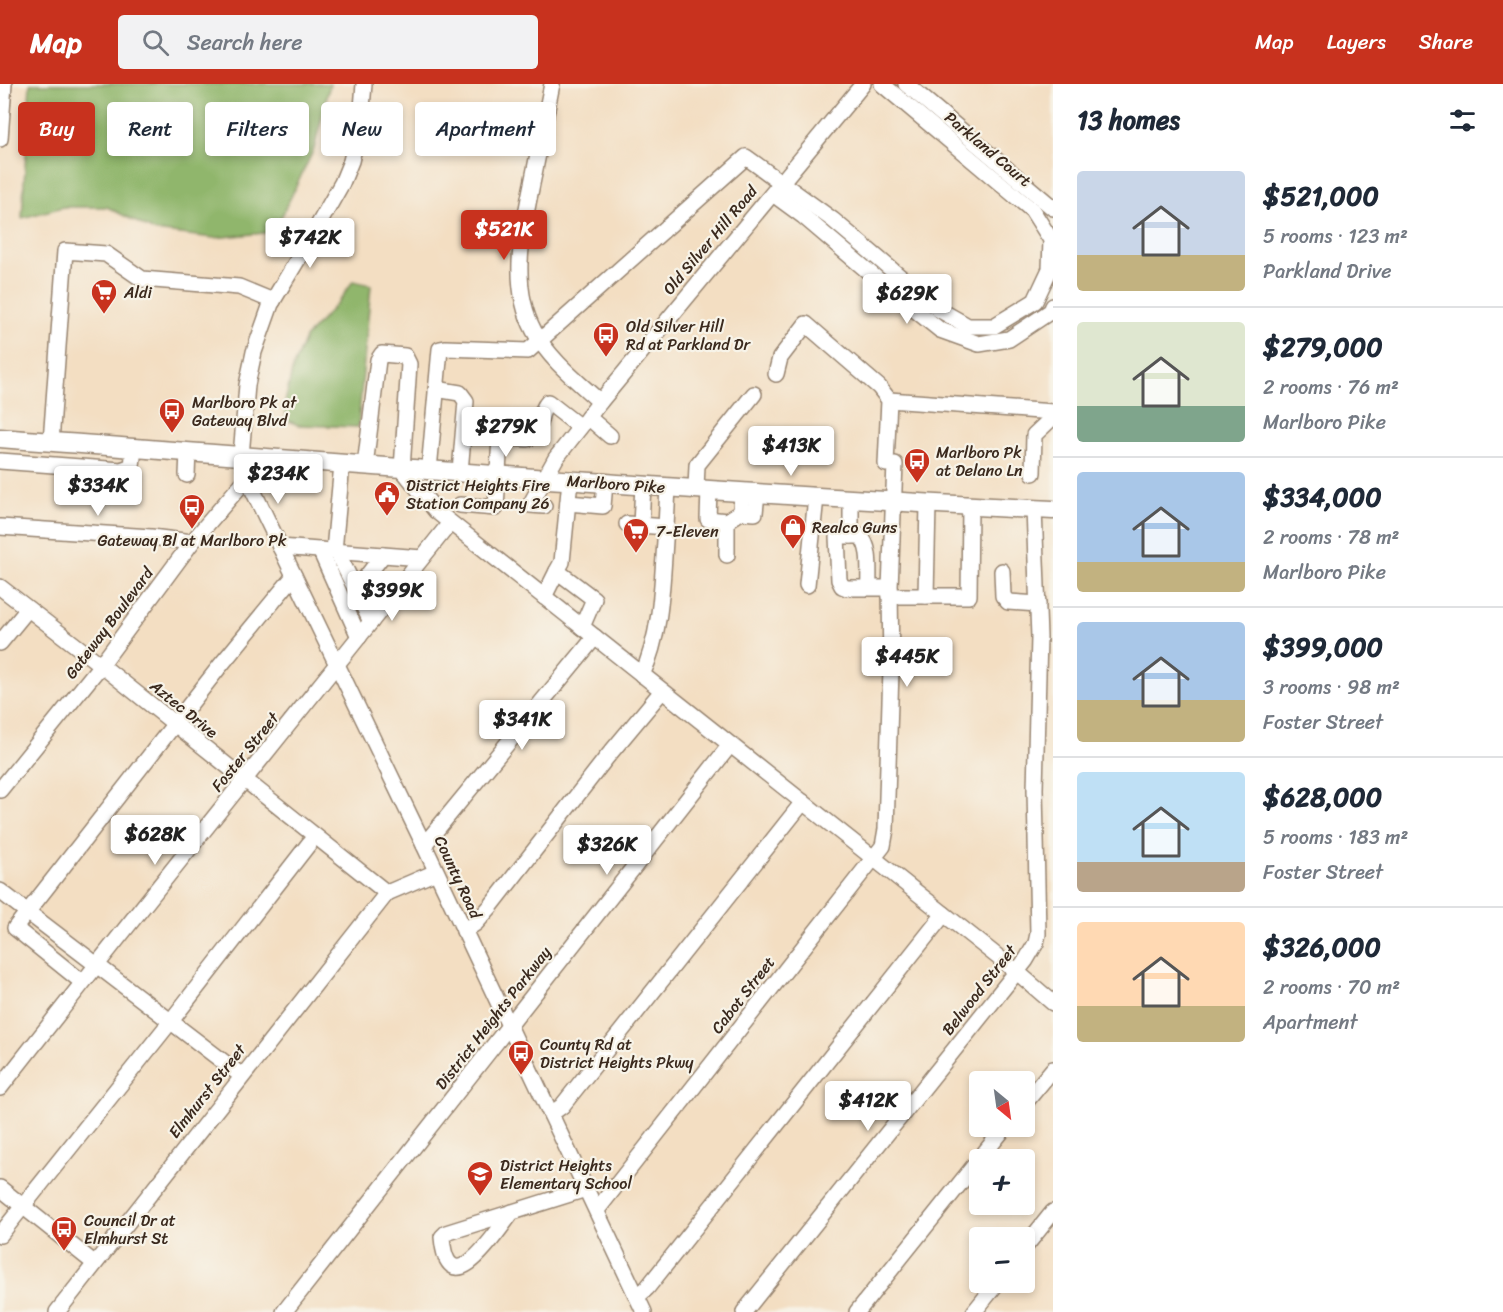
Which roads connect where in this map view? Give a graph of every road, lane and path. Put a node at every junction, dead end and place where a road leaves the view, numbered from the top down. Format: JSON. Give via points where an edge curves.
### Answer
{"nodes":[{"id":1,"x":4,"y":84,"type":"edge"},
{"id":2,"x":364,"y":84,"type":"edge"},
{"id":3,"x":552,"y":84,"type":"edge"},
{"id":4,"x":864,"y":84,"type":"edge"},
{"id":5,"x":882,"y":84,"type":"edge"},
{"id":6,"x":907,"y":92,"type":"edge"},
{"id":7,"x":0,"y":139,"type":"edge"},
{"id":8,"x":778,"y":188,"type":"junction"},
{"id":9,"x":1053,"y":208,"type":"edge"},
{"id":10,"x":273,"y":301,"type":"junction"},
{"id":11,"x":1035,"y":301,"type":"junction"},
{"id":12,"x":1052,"y":308,"type":"edge"},
{"id":13,"x":933,"y":314,"type":"junction"},
{"id":14,"x":541,"y":341,"type":"junction"},
{"id":15,"x":776,"y":374,"type":"dead end"},
{"id":16,"x":436,"y":388,"type":"junction"},
{"id":17,"x":754,"y":394,"type":"dead end"},
{"id":18,"x":890,"y":400,"type":"junction"},
{"id":19,"x":600,"y":402,"type":"junction"},
{"id":20,"x":1053,"y":412,"type":"edge"},
{"id":21,"x":1053,"y":417,"type":"edge"},
{"id":22,"x":584,"y":422,"type":"junction"},
{"id":23,"x":474,"y":435,"type":"dead end"},
{"id":24,"x":610,"y":436,"type":"dead end"},
{"id":25,"x":500,"y":437,"type":"junction"},
{"id":26,"x":0,"y":438,"type":"edge"},
{"id":27,"x":44,"y":441,"type":"junction"},
{"id":28,"x":134,"y":448,"type":"junction"},
{"id":29,"x":188,"y":452,"type":"junction"},
{"id":30,"x":241,"y":456,"type":"junction"},
{"id":31,"x":0,"y":461,"type":"edge"},
{"id":32,"x":38,"y":464,"type":"junction"},
{"id":33,"x":342,"y":464,"type":"junction"},
{"id":34,"x":365,"y":466,"type":"junction"},
{"id":35,"x":402,"y":469,"type":"junction"},
{"id":36,"x":429,"y":470,"type":"junction"},
{"id":37,"x":460,"y":472,"type":"junction"},
{"id":38,"x":1033,"y":473,"type":"dead end"},
{"id":39,"x":187,"y":475,"type":"dead end"},
{"id":40,"x":498,"y":475,"type":"junction"},
{"id":41,"x":247,"y":478,"type":"junction"},
{"id":42,"x":543,"y":479,"type":"junction"},
{"id":43,"x":570,"y":480,"type":"junction"},
{"id":44,"x":605,"y":483,"type":"junction"},
{"id":45,"x":643,"y":485,"type":"junction"},
{"id":46,"x":668,"y":487,"type":"junction"},
{"id":47,"x":703,"y":489,"type":"junction"},
{"id":48,"x":749,"y":492,"type":"junction"},
{"id":49,"x":816,"y":497,"type":"junction"},
{"id":50,"x":851,"y":499,"type":"junction"},
{"id":51,"x":893,"y":502,"type":"junction"},
{"id":52,"x":568,"y":503,"type":"junction"},
{"id":53,"x":928,"y":504,"type":"junction"},
{"id":54,"x":460,"y":505,"type":"dead end"},
{"id":55,"x":544,"y":506,"type":"dead end"},
{"id":56,"x":970,"y":506,"type":"junction"},
{"id":57,"x":1034,"y":509,"type":"junction"},
{"id":58,"x":1053,"y":510,"type":"edge"},
{"id":59,"x":727,"y":521,"type":"junction"},
{"id":60,"x":450,"y":523,"type":"junction"},
{"id":61,"x":0,"y":526,"type":"edge"},
{"id":62,"x":666,"y":527,"type":"junction"},
{"id":63,"x":852,"y":536,"type":"junction"},
{"id":64,"x":192,"y":542,"type":"junction"},
{"id":65,"x":280,"y":547,"type":"junction"},
{"id":66,"x":330,"y":551,"type":"junction"},
{"id":67,"x":383,"y":555,"type":"junction"},
{"id":68,"x":726,"y":555,"type":"dead end"},
{"id":69,"x":422,"y":558,"type":"junction"},
{"id":70,"x":557,"y":571,"type":"junction"},
{"id":71,"x":1002,"y":571,"type":"dead end"},
{"id":72,"x":294,"y":576,"type":"junction"},
{"id":73,"x":807,"y":585,"type":"dead end"},
{"id":74,"x":0,"y":587,"type":"edge"},
{"id":75,"x":869,"y":588,"type":"junction"},
{"id":76,"x":356,"y":590,"type":"junction"},
{"id":77,"x":890,"y":592,"type":"junction"},
{"id":78,"x":926,"y":596,"type":"junction"},
{"id":79,"x":544,"y":597,"type":"junction"},
{"id":80,"x":1038,"y":604,"type":"junction"},
{"id":81,"x":28,"y":609,"type":"junction"},
{"id":82,"x":371,"y":622,"type":"junction"},
{"id":83,"x":582,"y":627,"type":"junction"},
{"id":84,"x":359,"y":637,"type":"junction"},
{"id":85,"x":595,"y":637,"type":"junction"},
{"id":86,"x":0,"y":643,"type":"edge"},
{"id":87,"x":101,"y":665,"type":"junction"},
{"id":88,"x":337,"y":665,"type":"junction"},
{"id":89,"x":642,"y":675,"type":"junction"},
{"id":90,"x":662,"y":691,"type":"junction"},
{"id":91,"x":174,"y":724,"type":"junction"},
{"id":92,"x":730,"y":745,"type":"junction"},
{"id":93,"x":245,"y":781,"type":"junction"},
{"id":94,"x":0,"y":790,"type":"edge"},
{"id":95,"x":803,"y":802,"type":"junction"},
{"id":96,"x":315,"y":836,"type":"junction"},
{"id":97,"x":424,"y":845,"type":"junction"},
{"id":98,"x":874,"y":858,"type":"junction"},
{"id":99,"x":436,"y":872,"type":"junction"},
{"id":100,"x":0,"y":891,"type":"edge"},
{"id":101,"x":387,"y":893,"type":"junction"},
{"id":102,"x":27,"y":912,"type":"junction"},
{"id":103,"x":944,"y":914,"type":"junction"},
{"id":104,"x":464,"y":931,"type":"junction"},
{"id":105,"x":96,"y":964,"type":"junction"},
{"id":106,"x":1017,"y":972,"type":"junction"},
{"id":107,"x":82,"y":982,"type":"junction"},
{"id":108,"x":1053,"y":1003,"type":"edge"},
{"id":109,"x":171,"y":1021,"type":"junction"},
{"id":110,"x":509,"y":1027,"type":"junction"},
{"id":111,"x":1053,"y":1069,"type":"edge"},
{"id":112,"x":242,"y":1076,"type":"junction"},
{"id":113,"x":0,"y":1088,"type":"edge"},
{"id":114,"x":1035,"y":1091,"type":"edge"},
{"id":115,"x":551,"y":1114,"type":"junction"},
{"id":116,"x":997,"y":1137,"type":"edge"},
{"id":117,"x":0,"y":1188,"type":"edge"},
{"id":118,"x":586,"y":1189,"type":"junction"},
{"id":119,"x":22,"y":1205,"type":"junction"},
{"id":120,"x":597,"y":1210,"type":"junction"},
{"id":121,"x":512,"y":1212,"type":"junction"},
{"id":122,"x":1053,"y":1212,"type":"edge"},
{"id":123,"x":1035,"y":1234,"type":"edge"},
{"id":124,"x":0,"y":1235,"type":"edge"},
{"id":125,"x":94,"y":1263,"type":"junction"},
{"id":126,"x":990,"y":1293,"type":"edge"},
{"id":127,"x":637,"y":1297,"type":"junction"},
{"id":128,"x":57,"y":1312,"type":"edge"},
{"id":129,"x":284,"y":1312,"type":"edge"},
{"id":130,"x":644,"y":1312,"type":"edge"},
{"id":131,"x":744,"y":1312,"type":"edge"},
{"id":132,"x":857,"y":1312,"type":"edge"},
{"id":133,"x":975,"y":1312,"type":"edge"}],
"edges":[{"from":1,"to":7,"type":"street"},
{"from":2,"to":10,"type":"street","via":[[361,120],[342,183]]},
{"from":3,"to":14,"type":"street","via":[[520,258],[523,301]]},
{"from":4,"to":8,"type":"street","name":"Old Silver Hill Road"},
{"from":5,"to":6,"type":"street","name":"Parkland Court"},
{"from":6,"to":9,"type":"street","name":"Parkland Court"},
{"from":6,"to":11,"type":"street","name":"Parkland Court","via":[[1032,210],[1051,240],[1050,269]]},
{"from":8,"to":13,"type":"street","via":[[808,210],[889,289]]},
{"from":8,"to":14,"type":"street","via":[[746,157]]},
{"from":8,"to":19,"type":"street","name":"Old Silver Hill Road"},
{"from":10,"to":27,"type":"street","via":[[239,286],[142,279],[106,254],[65,251]]},
{"from":10,"to":30,"type":"street","via":[[254,352],[247,385]]},
{"from":11,"to":12,"type":"street"},
{"from":11,"to":13,"type":"street","via":[[994,326],[968,326]]},
{"from":12,"to":13,"type":"street","via":[[1009,339],[979,344],[940,330]]},
{"from":14,"to":16,"type":"street","via":[[528,351],[444,348],[440,350]]},
{"from":14,"to":19,"type":"street"},
{"from":15,"to":18,"type":"street","via":[[780,358],[806,324]]},
{"from":16,"to":36,"type":"street"},
{"from":16,"to":37,"type":"street","via":[[460,393],[466,401]]},
{"from":17,"to":47,"type":"street","via":[[697,465]]},
{"from":18,"to":20,"type":"street"},
{"from":18,"to":51,"type":"street","name":"Cabot Street"},
{"from":19,"to":22,"type":"street","name":"Old Silver Hill Road"},
{"from":21,"to":38,"type":"street","via":[[1034,435]]},
{"from":22,"to":24,"type":"street"},
{"from":22,"to":25,"type":"street","via":[[548,402],[533,438]]},
{"from":22,"to":42,"type":"street","name":"Old Silver Hill Road"},
{"from":23,"to":25,"type":"street"},
{"from":25,"to":40,"type":"street"},
{"from":26,"to":27,"type":"main road","name":"Marlboro Pike"},
{"from":27,"to":28,"type":"main road","name":"Marlboro Pike"},
{"from":27,"to":32,"type":"street"},
{"from":28,"to":29,"type":"main road","name":"Marlboro Pike"},
{"from":28,"to":32,"type":"street","via":[[132,466],[121,470]]},
{"from":29,"to":30,"type":"main road","name":"Marlboro Pike"},
{"from":29,"to":39,"type":"street"},
{"from":30,"to":33,"type":"main road","name":"Marlboro Pike"},
{"from":30,"to":41,"type":"street","name":"County Road"},
{"from":31,"to":32,"type":"street"},
{"from":33,"to":34,"type":"main road","name":"Marlboro Pike"},
{"from":33,"to":66,"type":"street"},
{"from":34,"to":35,"type":"main road","name":"Marlboro Pike"},
{"from":34,"to":35,"type":"street","via":[[378,360],[382,354],[405,356],[409,363]]},
{"from":35,"to":36,"type":"main road","name":"Marlboro Pike"},
{"from":35,"to":60,"type":"street","via":[[424,500]]},
{"from":36,"to":37,"type":"main road","name":"Marlboro Pike"},
{"from":37,"to":40,"type":"main road","name":"Marlboro Pike"},
{"from":40,"to":42,"type":"main road","name":"Marlboro Pike"},
{"from":40,"to":54,"type":"street","via":[[496,508]]},
{"from":41,"to":64,"type":"street","name":"Gateway Boulevard"},
{"from":41,"to":65,"type":"street","name":"County Road"},
{"from":42,"to":43,"type":"main road","name":"Marlboro Pike"},
{"from":42,"to":55,"type":"street","name":"Old Silver Hill Road","via":[[530,505]]},
{"from":43,"to":44,"type":"main road","name":"Marlboro Pike"},
{"from":43,"to":52,"type":"street"},
{"from":44,"to":45,"type":"main road","name":"Marlboro Pike"},
{"from":44,"to":52,"type":"street","via":[[603,506]]},
{"from":45,"to":46,"type":"main road","name":"Marlboro Pike"},
{"from":45,"to":62,"type":"street","via":[[634,525]]},
{"from":46,"to":47,"type":"main road","name":"Marlboro Pike"},
{"from":46,"to":62,"type":"street"},
{"from":47,"to":48,"type":"main road","name":"Marlboro Pike"},
{"from":47,"to":59,"type":"street","via":[[708,519]]},
{"from":48,"to":49,"type":"main road","name":"Marlboro Pike"},
{"from":48,"to":59,"type":"street","via":[[755,513],[741,512]]},
{"from":49,"to":50,"type":"main road","name":"Marlboro Pike"},
{"from":49,"to":73,"type":"street"},
{"from":50,"to":51,"type":"main road","name":"Marlboro Pike"},
{"from":50,"to":63,"type":"street"},
{"from":51,"to":53,"type":"main road","name":"Marlboro Pike"},
{"from":51,"to":77,"type":"street","name":"Cabot Street"},
{"from":52,"to":70,"type":"street","via":[[562,562]]},
{"from":53,"to":56,"type":"main road","name":"Marlboro Pike"},
{"from":53,"to":78,"type":"street"},
{"from":56,"to":57,"type":"main road","name":"Marlboro Pike"},
{"from":56,"to":78,"type":"street","via":[[969,596]]},
{"from":57,"to":58,"type":"main road","name":"Marlboro Pike"},
{"from":57,"to":80,"type":"street","name":"Belwood Street"},
{"from":59,"to":68,"type":"street"},
{"from":60,"to":69,"type":"street","name":"Foster Street"},
{"from":60,"to":79,"type":"street"},
{"from":61,"to":64,"type":"street"},
{"from":62,"to":89,"type":"street","via":[[656,636]]},
{"from":63,"to":75,"type":"street","via":[[865,541]]},
{"from":63,"to":75,"type":"street","via":[[837,536],[838,580],[847,588]]},
{"from":64,"to":87,"type":"street","name":"Gateway Boulevard"},
{"from":65,"to":66,"type":"street"},
{"from":65,"to":72,"type":"street","name":"County Road"},
{"from":66,"to":67,"type":"street"},
{"from":66,"to":76,"type":"street"},
{"from":66,"to":84,"type":"street"},
{"from":67,"to":69,"type":"street"},
{"from":67,"to":76,"type":"street"},
{"from":69,"to":82,"type":"street","name":"Foster Street"},
{"from":70,"to":79,"type":"street"},
{"from":70,"to":83,"type":"street","via":[[594,599]]},
{"from":71,"to":80,"type":"street","via":[[1003,596],[1008,602]]},
{"from":72,"to":88,"type":"street","name":"County Road"},
{"from":72,"to":91,"type":"street"},
{"from":74,"to":81,"type":"street","name":"Aztec Drive"},
{"from":75,"to":77,"type":"street"},
{"from":76,"to":82,"type":"street"},
{"from":77,"to":78,"type":"street"},
{"from":77,"to":98,"type":"street","name":"Cabot Street","via":[[886,829],[883,846]]},
{"from":79,"to":83,"type":"street"},
{"from":80,"to":106,"type":"street","name":"Belwood Street","via":[[1038,934]]},
{"from":81,"to":86,"type":"street"},
{"from":81,"to":87,"type":"street","name":"Aztec Drive"},
{"from":82,"to":84,"type":"street","name":"Foster Street"},
{"from":83,"to":85,"type":"street"},
{"from":84,"to":88,"type":"street","name":"Foster Street"},
{"from":85,"to":89,"type":"street"},
{"from":85,"to":97,"type":"street"},
{"from":87,"to":91,"type":"street","name":"Aztec Drive"},
{"from":87,"to":94,"type":"street","name":"Gateway Boulevard"},
{"from":88,"to":93,"type":"street","name":"Foster Street"},
{"from":88,"to":97,"type":"street","name":"County Road"},
{"from":89,"to":90,"type":"street"},
{"from":90,"to":92,"type":"street"},
{"from":90,"to":104,"type":"street","via":[[491,906]]},
{"from":91,"to":93,"type":"street","name":"Aztec Drive"},
{"from":91,"to":102,"type":"street"},
{"from":92,"to":95,"type":"street"},
{"from":92,"to":110,"type":"street","name":"District Heights Parkway"},
{"from":93,"to":96,"type":"street","name":"Aztec Drive"},
{"from":93,"to":105,"type":"street","name":"Foster Street"},
{"from":95,"to":98,"type":"street"},
{"from":95,"to":115,"type":"street","via":[[562,1106]]},
{"from":96,"to":101,"type":"street","name":"Aztec Drive"},
{"from":96,"to":109,"type":"street"},
{"from":97,"to":99,"type":"street","name":"County Road"},
{"from":98,"to":103,"type":"street"},
{"from":98,"to":120,"type":"street","name":"Cabot Street"},
{"from":99,"to":101,"type":"street"},
{"from":99,"to":104,"type":"street","name":"County Road"},
{"from":100,"to":102,"type":"street"},
{"from":101,"to":112,"type":"street","name":"Elmhurst Street"},
{"from":102,"to":105,"type":"street"},
{"from":102,"to":107,"type":"street","via":[[15,928]]},
{"from":103,"to":106,"type":"street"},
{"from":103,"to":127,"type":"street","via":[[722,1197]]},
{"from":104,"to":110,"type":"street","name":"County Road"},
{"from":105,"to":107,"type":"street","name":"Foster Street"},
{"from":105,"to":109,"type":"street"},
{"from":106,"to":108,"type":"street"},
{"from":106,"to":131,"type":"street","name":"Belwood Street"},
{"from":107,"to":113,"type":"street","name":"Foster Street"},
{"from":109,"to":112,"type":"street"},
{"from":109,"to":119,"type":"street"},
{"from":110,"to":115,"type":"street","name":"County Road"},
{"from":110,"to":129,"type":"street","name":"District Heights Parkway"},
{"from":111,"to":114,"type":"street"},
{"from":112,"to":125,"type":"street","name":"Elmhurst Street"},
{"from":115,"to":118,"type":"street","name":"County Road"},
{"from":116,"to":132,"type":"street"},
{"from":117,"to":119,"type":"street"},
{"from":118,"to":120,"type":"street","name":"County Road"},
{"from":118,"to":121,"type":"street"},
{"from":119,"to":124,"type":"street"},
{"from":119,"to":125,"type":"street"},
{"from":120,"to":127,"type":"street","name":"County Road"},
{"from":121,"to":121,"type":"street","via":[[446,1233],[442,1237],[448,1259],[460,1267],[467,1266]]},
{"from":122,"to":123,"type":"street"},
{"from":125,"to":128,"type":"street","name":"Elmhurst Street"},
{"from":126,"to":133,"type":"street"},
{"from":127,"to":130,"type":"street","name":"County Road"}]}
